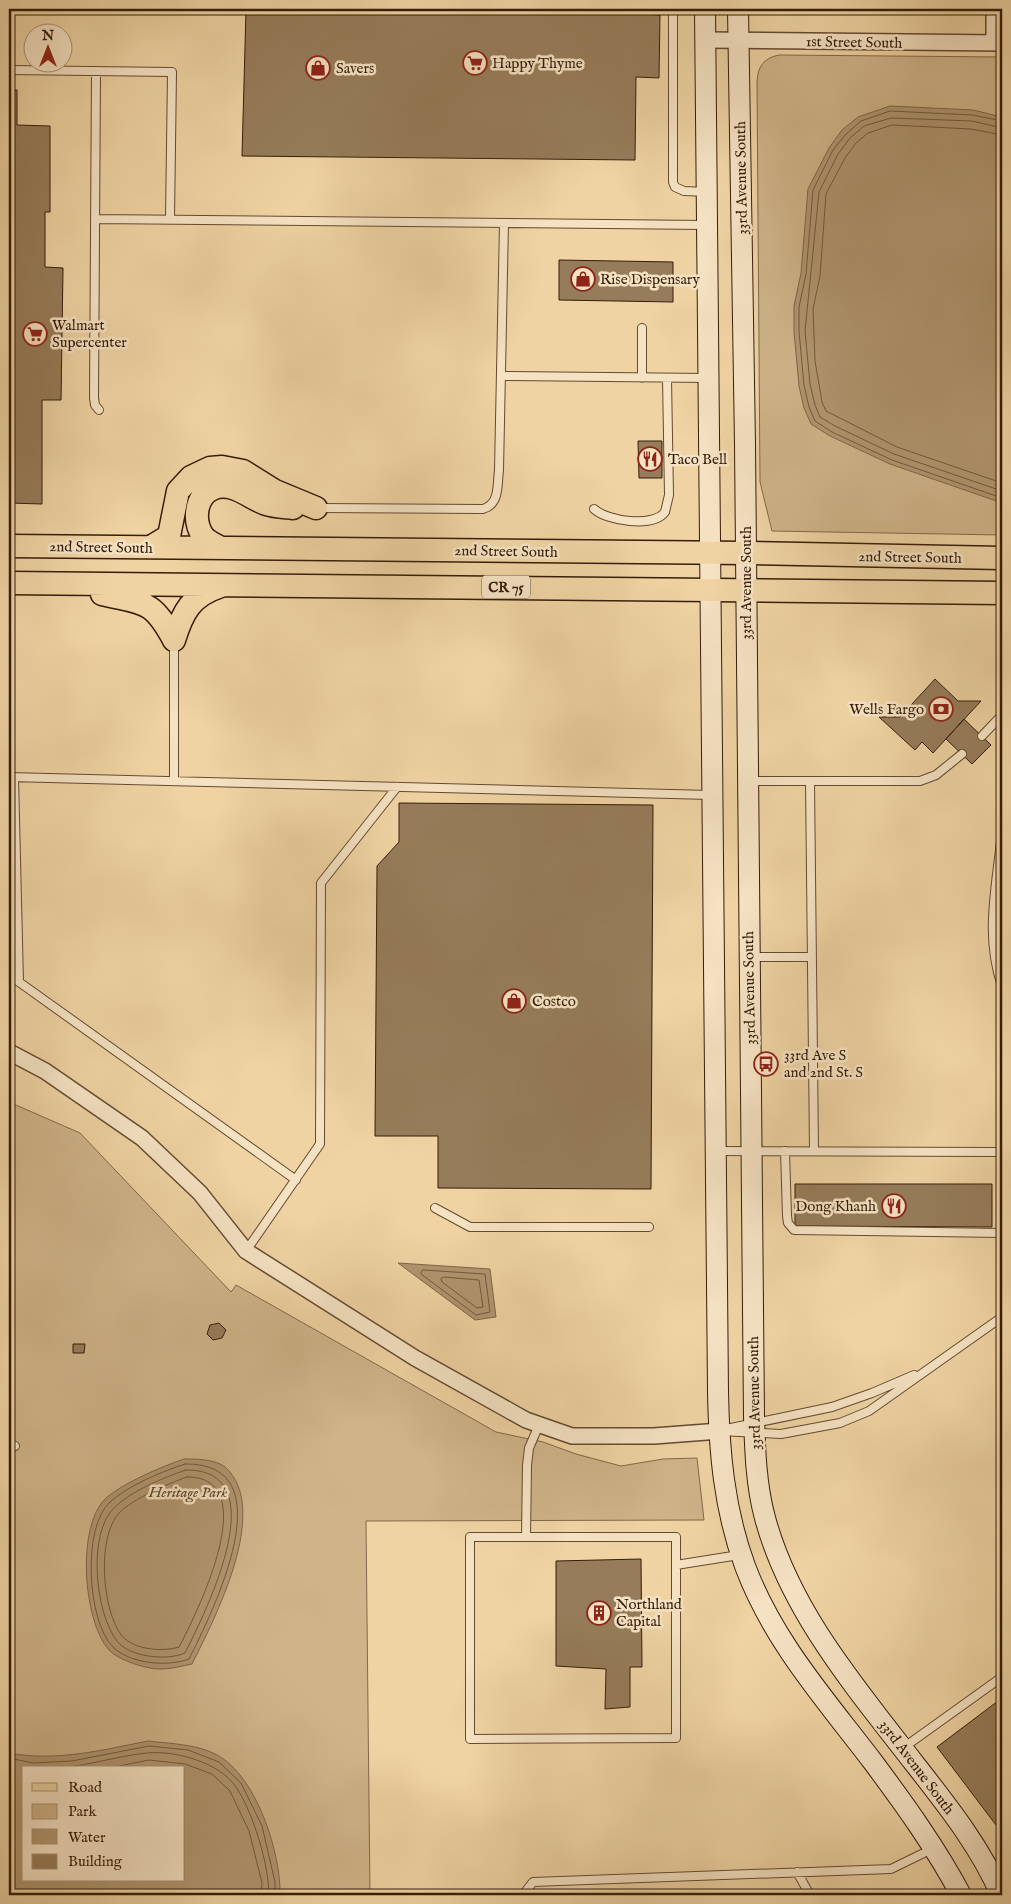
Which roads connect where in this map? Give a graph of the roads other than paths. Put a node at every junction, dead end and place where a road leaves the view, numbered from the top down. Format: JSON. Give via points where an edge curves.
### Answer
{"nodes":[{"id":1,"x":673,"y":9,"type":"edge"},
{"id":2,"x":705,"y":9,"type":"edge"},
{"id":3,"x":738,"y":9,"type":"edge"},
{"id":4,"x":994,"y":9,"type":"edge"},
{"id":5,"x":705,"y":40,"type":"junction"},
{"id":6,"x":738,"y":40,"type":"junction"},
{"id":7,"x":998,"y":43,"type":"edge"},
{"id":8,"x":9,"y":70,"type":"edge"},
{"id":9,"x":96,"y":72,"type":"junction"},
{"id":10,"x":707,"y":192,"type":"junction"},
{"id":11,"x":95,"y":219,"type":"junction"},
{"id":12,"x":170,"y":219,"type":"junction"},
{"id":13,"x":504,"y":222,"type":"junction"},
{"id":14,"x":707,"y":225,"type":"junction"},
{"id":15,"x":642,"y":328,"type":"dead end"},
{"id":16,"x":501,"y":376,"type":"junction"},
{"id":17,"x":642,"y":378,"type":"junction"},
{"id":18,"x":667,"y":378,"type":"junction"},
{"id":19,"x":708,"y":378,"type":"junction"},
{"id":20,"x":99,"y":410,"type":"dead end"},
{"id":21,"x":316,"y":508,"type":"junction"},
{"id":22,"x":594,"y":509,"type":"dead end"},
{"id":23,"x":9,"y":546,"type":"edge"},
{"id":24,"x":151,"y":547,"type":"junction"},
{"id":25,"x":219,"y":547,"type":"junction"},
{"id":26,"x":709,"y":553,"type":"junction"},
{"id":27,"x":746,"y":553,"type":"junction"},
{"id":28,"x":1002,"y":558,"type":"edge"},
{"id":29,"x":9,"y":583,"type":"edge"},
{"id":30,"x":60,"y":583,"type":"junction"},
{"id":31,"x":226,"y":585,"type":"junction"},
{"id":32,"x":709,"y":589,"type":"junction"},
{"id":33,"x":746,"y":589,"type":"junction"},
{"id":34,"x":1002,"y":593,"type":"edge"},
{"id":35,"x":174,"y":640,"type":"junction"},
{"id":36,"x":1002,"y":715,"type":"edge"},
{"id":37,"x":982,"y":736,"type":"dead end"},
{"id":38,"x":962,"y":754,"type":"dead end"},
{"id":39,"x":11,"y":777,"type":"edge"},
{"id":40,"x":746,"y":780,"type":"junction"},
{"id":41,"x":810,"y":780,"type":"junction"},
{"id":42,"x":174,"y":781,"type":"junction"},
{"id":43,"x":397,"y":787,"type":"junction"},
{"id":44,"x":712,"y":795,"type":"junction"},
{"id":45,"x":1002,"y":832,"type":"edge"},
{"id":46,"x":811,"y":957,"type":"junction"},
{"id":47,"x":748,"y":958,"type":"junction"},
{"id":48,"x":9,"y":976,"type":"edge"},
{"id":49,"x":19,"y":982,"type":"junction"},
{"id":50,"x":1002,"y":986,"type":"edge"},
{"id":51,"x":9,"y":1052,"type":"edge"},
{"id":52,"x":814,"y":1150,"type":"junction"},
{"id":53,"x":716,"y":1151,"type":"junction"},
{"id":54,"x":751,"y":1151,"type":"junction"},
{"id":55,"x":785,"y":1151,"type":"junction"},
{"id":56,"x":1002,"y":1152,"type":"edge"},
{"id":57,"x":296,"y":1180,"type":"junction"},
{"id":58,"x":435,"y":1208,"type":"dead end"},
{"id":59,"x":649,"y":1227,"type":"dead end"},
{"id":60,"x":1002,"y":1233,"type":"edge"},
{"id":61,"x":246,"y":1251,"type":"junction"},
{"id":62,"x":1002,"y":1317,"type":"edge"},
{"id":63,"x":923,"y":1372,"type":"junction"},
{"id":64,"x":538,"y":1425,"type":"junction"},
{"id":65,"x":754,"y":1428,"type":"junction"},
{"id":66,"x":720,"y":1431,"type":"junction"},
{"id":67,"x":526,"y":1536,"type":"junction"},
{"id":68,"x":741,"y":1555,"type":"junction"},
{"id":69,"x":676,"y":1565,"type":"junction"},
{"id":70,"x":1002,"y":1677,"type":"edge"},
{"id":71,"x":903,"y":1748,"type":"junction"},
{"id":72,"x":934,"y":1848,"type":"junction"},
{"id":73,"x":798,"y":1872,"type":"junction"},
{"id":74,"x":522,"y":1895,"type":"edge"},
{"id":75,"x":810,"y":1895,"type":"edge"},
{"id":76,"x":961,"y":1895,"type":"edge"},
{"id":77,"x":1001,"y":1895,"type":"edge"}],
"edges":[{"from":1,"to":10,"type":"lane","via":[[673,182],[675,188],[684,191]]},
{"from":2,"to":5,"type":"main road"},
{"from":3,"to":6,"type":"main road","name":"33rd Avenue South"},
{"from":4,"to":7,"type":"street"},
{"from":5,"to":6,"type":"street","name":"1st Street South"},
{"from":5,"to":10,"type":"main road"},
{"from":6,"to":7,"type":"street","name":"1st Street South"},
{"from":6,"to":27,"type":"main road","name":"33rd Avenue South"},
{"from":8,"to":9,"type":"lane"},
{"from":9,"to":11,"type":"lane"},
{"from":9,"to":12,"type":"lane","via":[[172,72]]},
{"from":10,"to":14,"type":"main road"},
{"from":11,"to":12,"type":"lane"},
{"from":11,"to":20,"type":"lane","via":[[94,398]]},
{"from":12,"to":13,"type":"lane"},
{"from":13,"to":14,"type":"lane"},
{"from":13,"to":16,"type":"lane"},
{"from":14,"to":19,"type":"main road"},
{"from":15,"to":17,"type":"lane"},
{"from":16,"to":17,"type":"lane"},
{"from":16,"to":21,"type":"lane","via":[[499,470],[495,502],[490,507]]},
{"from":17,"to":18,"type":"lane"},
{"from":18,"to":19,"type":"lane"},
{"from":18,"to":22,"type":"lane","via":[[668,495],[665,512],[653,520],[620,520],[602,516]]},
{"from":19,"to":26,"type":"main road"},
{"from":21,"to":24,"type":"main road","via":[[275,491],[244,472],[233,468],[210,468],[184,483],[175,499],[169,536]]},
{"from":21,"to":25,"type":"main road","via":[[266,504],[243,491],[226,487],[211,489],[201,500],[198,527],[204,538]]},
{"from":23,"to":24,"type":"main road","name":"2nd Street South"},
{"from":24,"to":25,"type":"main road","name":"2nd Street South"},
{"from":25,"to":26,"type":"main road","name":"2nd Street South"},
{"from":26,"to":27,"type":"main road","name":"2nd Street South"},
{"from":26,"to":32,"type":"main road"},
{"from":27,"to":28,"type":"main road","name":"2nd Street South"},
{"from":27,"to":33,"type":"main road","name":"33rd Avenue South"},
{"from":29,"to":30,"type":"main road","number":"CR 75"},
{"from":30,"to":31,"type":"main road","number":"CR 75"},
{"from":30,"to":35,"type":"main road","via":[[148,605],[161,617]]},
{"from":31,"to":32,"type":"main road","number":"CR 75"},
{"from":31,"to":35,"type":"main road","via":[[198,596],[181,620]]},
{"from":32,"to":33,"type":"main road","number":"CR 75"},
{"from":32,"to":44,"type":"main road"},
{"from":33,"to":34,"type":"main road","number":"CR 75"},
{"from":33,"to":40,"type":"main road","name":"33rd Avenue South"},
{"from":35,"to":42,"type":"lane"},
{"from":36,"to":37,"type":"lane"},
{"from":38,"to":41,"type":"lane","via":[[929,779]]},
{"from":39,"to":42,"type":"lane"},
{"from":39,"to":49,"type":"lane"},
{"from":40,"to":41,"type":"lane"},
{"from":40,"to":47,"type":"main road","name":"33rd Avenue South"},
{"from":41,"to":46,"type":"lane"},
{"from":42,"to":43,"type":"lane"},
{"from":43,"to":44,"type":"lane"},
{"from":43,"to":57,"type":"lane","via":[[321,882],[320,1144]]},
{"from":44,"to":53,"type":"main road"},
{"from":45,"to":50,"type":"lane","via":[[994,888],[993,939],[994,962]]},
{"from":46,"to":47,"type":"lane"},
{"from":46,"to":52,"type":"lane"},
{"from":47,"to":54,"type":"main road","name":"33rd Avenue South"},
{"from":48,"to":49,"type":"lane"},
{"from":49,"to":57,"type":"lane"},
{"from":51,"to":61,"type":"street","via":[[45,1071],[142,1138],[200,1193]]},
{"from":52,"to":55,"type":"lane"},
{"from":52,"to":56,"type":"lane"},
{"from":53,"to":54,"type":"lane"},
{"from":53,"to":66,"type":"main road"},
{"from":54,"to":55,"type":"lane"},
{"from":54,"to":65,"type":"main road","name":"33rd Avenue South"},
{"from":55,"to":60,"type":"lane","via":[[787,1216],[794,1230]]},
{"from":57,"to":61,"type":"lane"},
{"from":58,"to":59,"type":"lane","via":[[470,1227]]},
{"from":61,"to":64,"type":"street","via":[[416,1358]]},
{"from":62,"to":63,"type":"lane"},
{"from":63,"to":65,"type":"lane","via":[[872,1394]]},
{"from":63,"to":65,"type":"lane","via":[[868,1411],[840,1423],[797,1432]]},
{"from":64,"to":66,"type":"street","via":[[572,1436],[654,1436]]},
{"from":64,"to":67,"type":"lane","via":[[529,1448],[527,1466]]},
{"from":65,"to":66,"type":"lane"},
{"from":65,"to":66,"type":"lane"},
{"from":65,"to":71,"type":"main road","name":"33rd Avenue South","via":[[765,1517],[789,1582],[824,1642]]},
{"from":66,"to":68,"type":"main road","via":[[724,1490]]},
{"from":67,"to":69,"type":"lane","via":[[676,1537]]},
{"from":67,"to":69,"type":"lane","via":[[470,1536],[470,1739],[676,1738]]},
{"from":68,"to":69,"type":"lane"},
{"from":68,"to":72,"type":"main road","via":[[773,1627],[800,1668]]},
{"from":70,"to":71,"type":"lane"},
{"from":71,"to":77,"type":"main road","name":"33rd Avenue South","via":[[976,1847]]},
{"from":72,"to":73,"type":"lane","via":[[891,1869]]},
{"from":72,"to":76,"type":"main road"},
{"from":73,"to":74,"type":"lane","via":[[533,1882]]},
{"from":73,"to":75,"type":"lane"}]}
